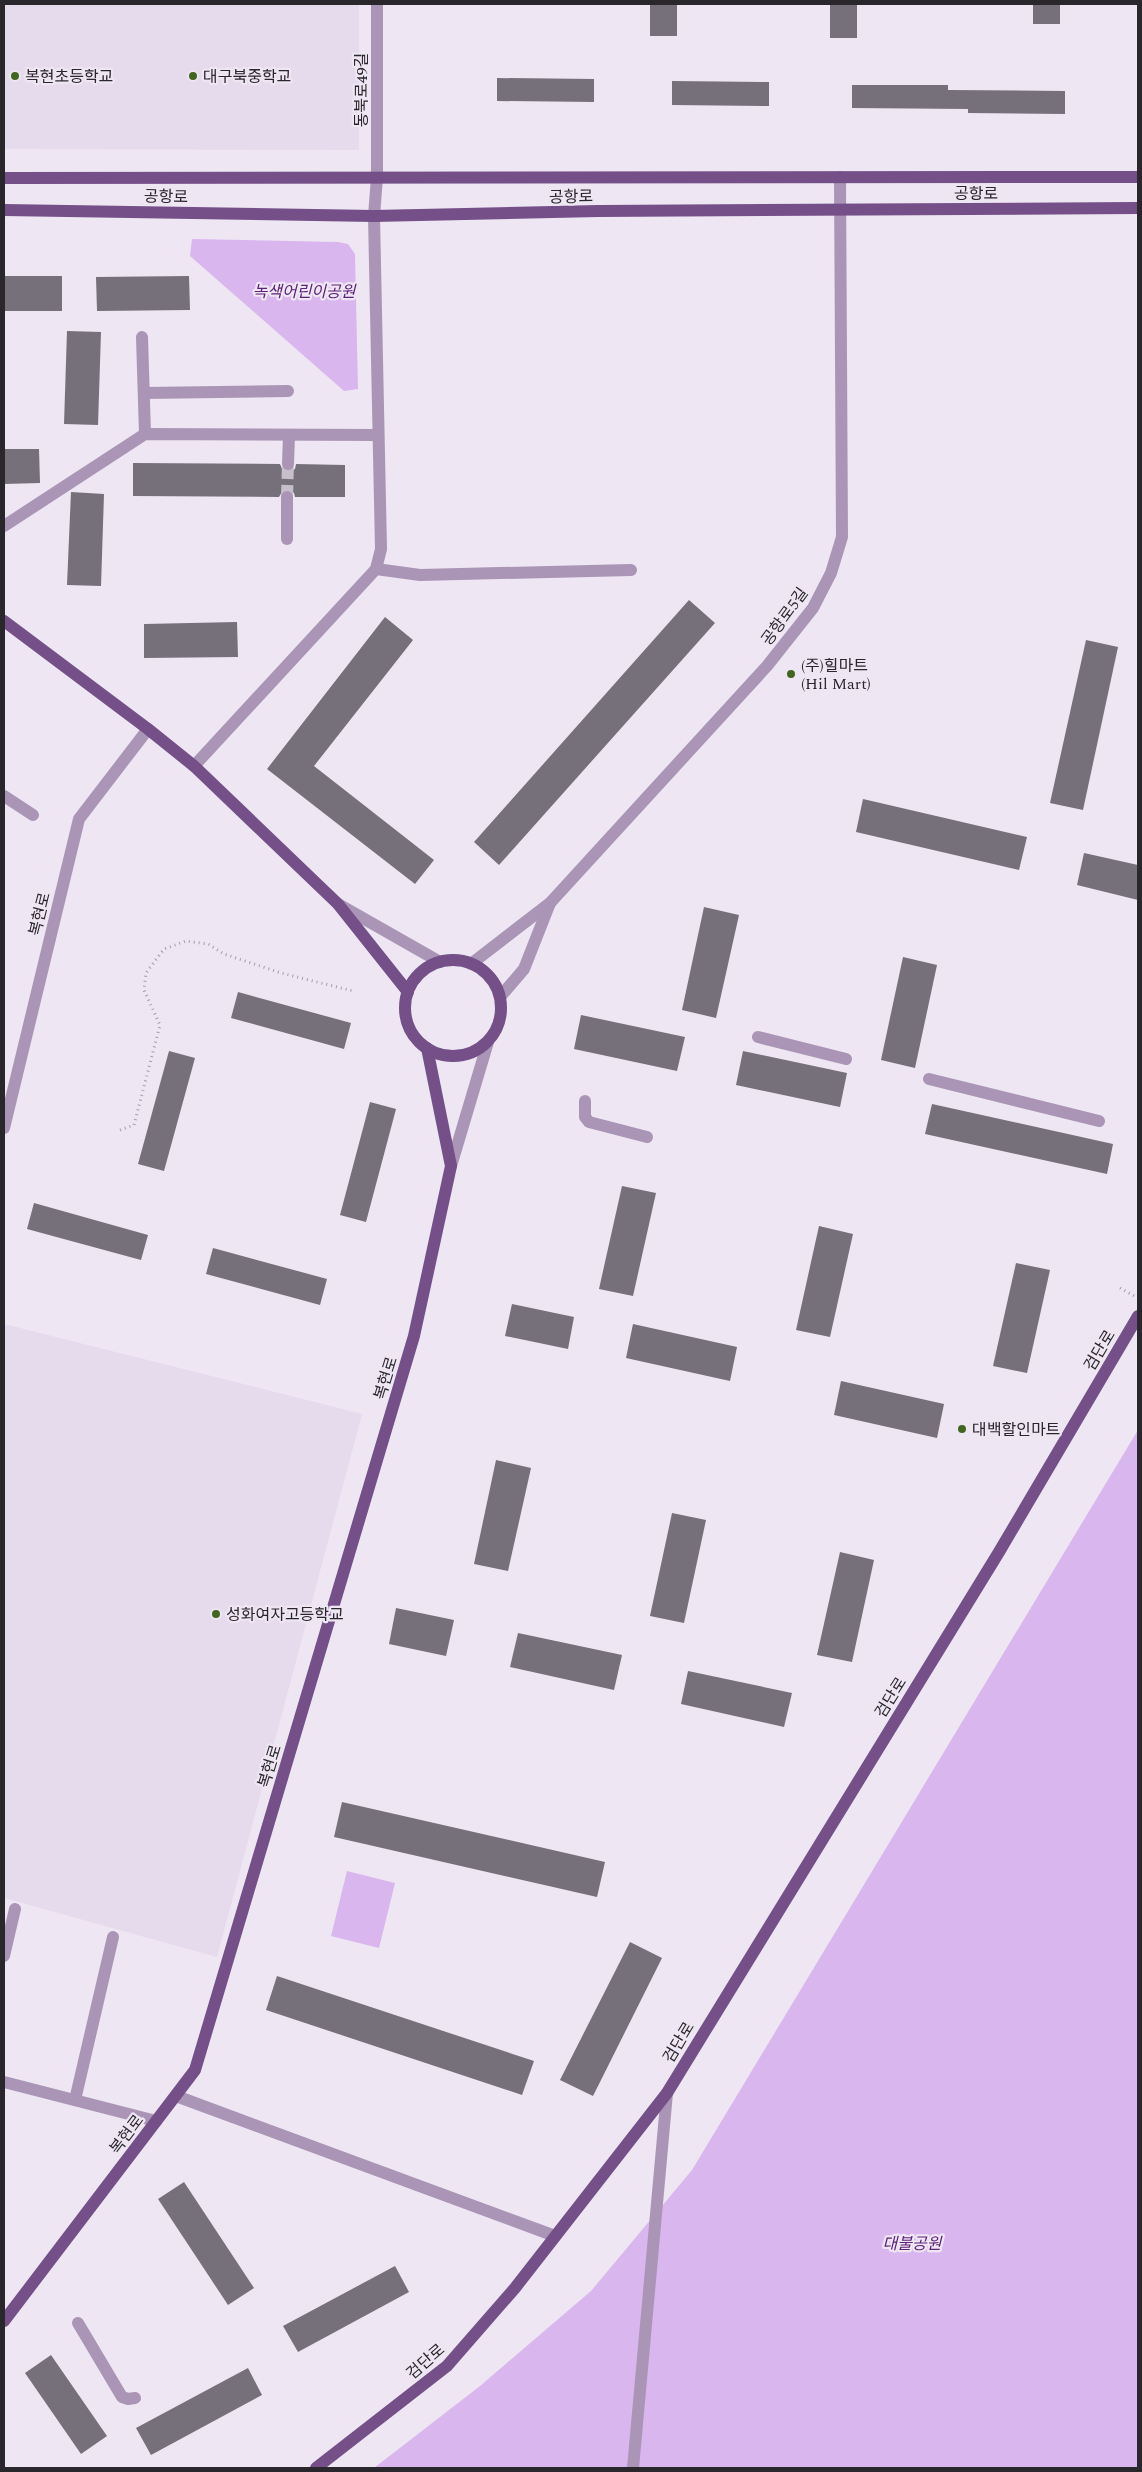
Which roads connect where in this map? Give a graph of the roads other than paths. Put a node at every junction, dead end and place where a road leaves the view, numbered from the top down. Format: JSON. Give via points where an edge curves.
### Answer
{"nodes":[{"id":1,"x":377,"y":4,"type":"edge"},
{"id":2,"x":377,"y":177,"type":"junction"},
{"id":3,"x":840,"y":177,"type":"junction"},
{"id":4,"x":1138,"y":177,"type":"edge"},
{"id":5,"x":4,"y":178,"type":"edge"},
{"id":6,"x":1138,"y":208,"type":"edge"},
{"id":7,"x":4,"y":210,"type":"edge"},
{"id":8,"x":839,"y":210,"type":"junction"},
{"id":9,"x":374,"y":216,"type":"junction"},
{"id":10,"x":142,"y":337,"type":"dead end"},
{"id":11,"x":288,"y":391,"type":"dead end"},
{"id":12,"x":144,"y":393,"type":"junction"},
{"id":13,"x":144,"y":434,"type":"junction"},
{"id":14,"x":289,"y":434,"type":"junction"},
{"id":15,"x":378,"y":435,"type":"junction"},
{"id":16,"x":288,"y":464,"type":"tunnel mouth"},
{"id":17,"x":288,"y":497,"type":"tunnel mouth"},
{"id":18,"x":4,"y":526,"type":"edge"},
{"id":19,"x":286,"y":539,"type":"dead end"},
{"id":20,"x":376,"y":570,"type":"junction"},
{"id":21,"x":631,"y":570,"type":"dead end"},
{"id":22,"x":4,"y":621,"type":"edge"},
{"id":23,"x":148,"y":729,"type":"junction"},
{"id":24,"x":194,"y":766,"type":"junction"},
{"id":25,"x":4,"y":796,"type":"edge"},
{"id":26,"x":33,"y":815,"type":"dead end"},
{"id":27,"x":550,"y":902,"type":"junction"},
{"id":28,"x":338,"y":904,"type":"junction"},
{"id":29,"x":440,"y":962,"type":"junction"},
{"id":30,"x":470,"y":964,"type":"junction"},
{"id":31,"x":408,"y":992,"type":"junction"},
{"id":32,"x":500,"y":997,"type":"junction"},
{"id":33,"x":758,"y":1037,"type":"dead end"},
{"id":34,"x":488,"y":1042,"type":"junction"},
{"id":35,"x":427,"y":1048,"type":"junction"},
{"id":36,"x":846,"y":1059,"type":"dead end"},
{"id":37,"x":929,"y":1079,"type":"dead end"},
{"id":38,"x":585,"y":1101,"type":"dead end"},
{"id":39,"x":1099,"y":1122,"type":"dead end"},
{"id":40,"x":4,"y":1128,"type":"edge"},
{"id":41,"x":647,"y":1137,"type":"dead end"},
{"id":42,"x":451,"y":1166,"type":"junction"},
{"id":43,"x":1138,"y":1316,"type":"edge"},
{"id":44,"x":15,"y":1909,"type":"dead end"},
{"id":45,"x":113,"y":1937,"type":"dead end"},
{"id":46,"x":4,"y":1956,"type":"edge"},
{"id":47,"x":4,"y":2082,"type":"edge"},
{"id":48,"x":667,"y":2094,"type":"junction"},
{"id":49,"x":176,"y":2096,"type":"junction"},
{"id":50,"x":75,"y":2100,"type":"junction"},
{"id":51,"x":156,"y":2121,"type":"junction"},
{"id":52,"x":555,"y":2236,"type":"junction"},
{"id":53,"x":4,"y":2318,"type":"edge"},
{"id":54,"x":78,"y":2323,"type":"dead end"},
{"id":55,"x":135,"y":2398,"type":"dead end"},
{"id":56,"x":316,"y":2468,"type":"edge"},
{"id":57,"x":633,"y":2468,"type":"edge"}],
"edges":[{"from":1,"to":2,"type":"street","name":"동북로49길"},
{"from":2,"to":3,"type":"main road","name":"공항로"},
{"from":2,"to":5,"type":"main road","name":"공항로"},
{"from":2,"to":9,"type":"street","name":"동북로49길"},
{"from":3,"to":4,"type":"main road","name":"공항로"},
{"from":3,"to":8,"type":"street","name":"공항로5길"},
{"from":6,"to":8,"type":"main road","name":"공항로"},
{"from":7,"to":9,"type":"main road","name":"공항로"},
{"from":8,"to":9,"type":"main road","name":"공항로"},
{"from":8,"to":27,"type":"street","name":"공항로5길","via":[[842,537],[831,573],[813,608],[767,666]]},
{"from":9,"to":15,"type":"street","name":"동북로49길"},
{"from":10,"to":12,"type":"street"},
{"from":11,"to":12,"type":"street"},
{"from":12,"to":13,"type":"street"},
{"from":13,"to":14,"type":"street"},
{"from":13,"to":18,"type":"street"},
{"from":14,"to":15,"type":"street"},
{"from":14,"to":16,"type":"street"},
{"from":15,"to":20,"type":"street","name":"동북로49길","via":[[381,549]]},
{"from":17,"to":19,"type":"street"},
{"from":20,"to":21,"type":"street","via":[[420,575]]},
{"from":20,"to":24,"type":"street"},
{"from":22,"to":23,"type":"main road"},
{"from":23,"to":24,"type":"main road"},
{"from":23,"to":40,"type":"street","name":"복현로","via":[[79,819]]},
{"from":24,"to":28,"type":"main road"},
{"from":25,"to":26,"type":"street"},
{"from":27,"to":30,"type":"street"},
{"from":27,"to":32,"type":"street","via":[[524,968]]},
{"from":28,"to":29,"type":"street"},
{"from":28,"to":31,"type":"main road"},
{"from":29,"to":30,"type":"main road","via":[[456,960]]},
{"from":29,"to":31,"type":"main road","via":[[426,968]]},
{"from":30,"to":32,"type":"main road","via":[[484,971]]},
{"from":31,"to":35,"type":"main road","via":[[405,1007],[408,1023],[415,1038]]},
{"from":32,"to":34,"type":"main road","via":[[497,1028]]},
{"from":33,"to":36,"type":"street"},
{"from":34,"to":35,"type":"main road","via":[[458,1056],[442,1055]]},
{"from":34,"to":42,"type":"street"},
{"from":35,"to":42,"type":"main road"},
{"from":37,"to":39,"type":"street"},
{"from":38,"to":41,"type":"street","via":[[584,1117],[589,1122]]},
{"from":42,"to":49,"type":"main road","name":"복현로","via":[[414,1336],[195,2070]]},
{"from":43,"to":48,"type":"main road","name":"검단로","via":[[999,1552]]},
{"from":44,"to":46,"type":"street"},
{"from":45,"to":50,"type":"street"},
{"from":47,"to":50,"type":"street"},
{"from":48,"to":52,"type":"main road","name":"검단로"},
{"from":48,"to":57,"type":"street","name":"검단로"},
{"from":49,"to":51,"type":"main road","name":"복현로"},
{"from":49,"to":52,"type":"street"},
{"from":50,"to":51,"type":"street"},
{"from":51,"to":53,"type":"main road","name":"복현로"},
{"from":52,"to":56,"type":"main road","name":"검단로","via":[[515,2288],[446,2366]]},
{"from":54,"to":55,"type":"street","via":[[122,2397]]}]}
